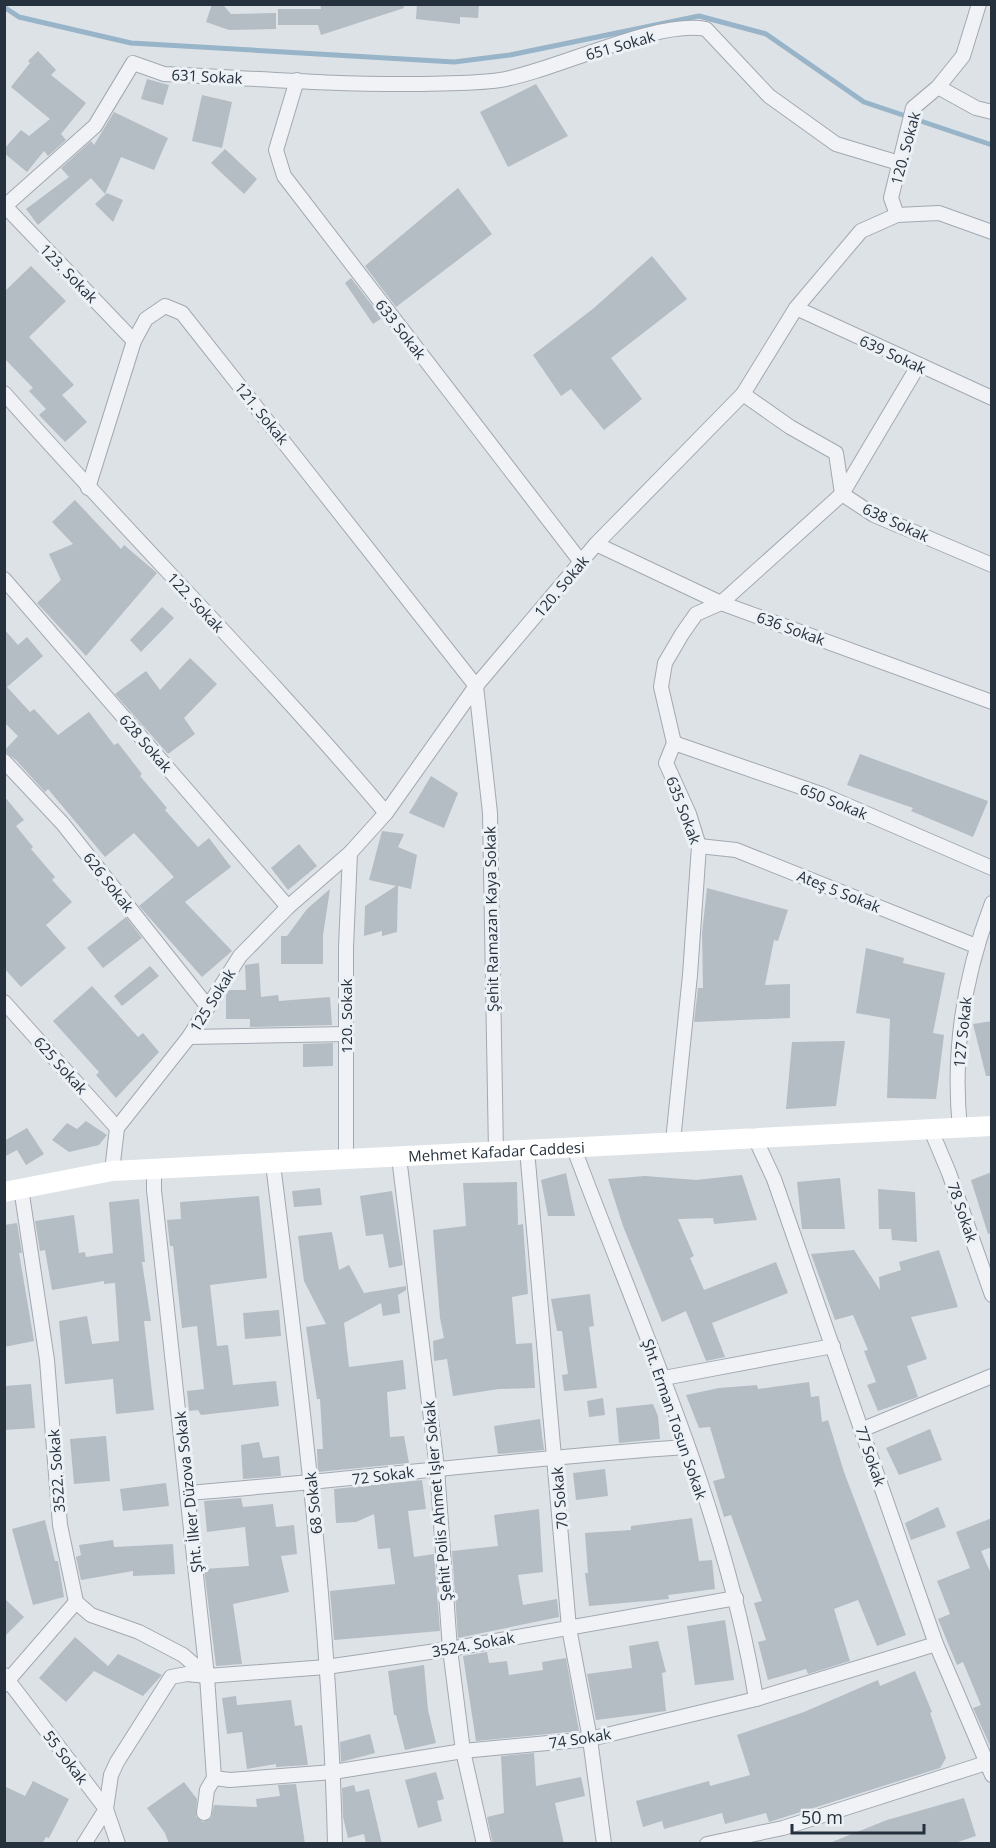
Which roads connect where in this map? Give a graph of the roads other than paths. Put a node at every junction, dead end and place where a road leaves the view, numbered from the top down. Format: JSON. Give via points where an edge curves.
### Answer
{"nodes":[{"id":1,"x":979,"y":4,"type":"edge"},
{"id":2,"x":297,"y":80,"type":"junction"},
{"id":3,"x":938,"y":87,"type":"junction"},
{"id":4,"x":992,"y":112,"type":"edge"},
{"id":5,"x":899,"y":163,"type":"junction"},
{"id":6,"x":5,"y":206,"type":"edge"},
{"id":7,"x":897,"y":215,"type":"junction"},
{"id":8,"x":992,"y":232,"type":"edge"},
{"id":9,"x":796,"y":309,"type":"junction"},
{"id":10,"x":134,"y":341,"type":"junction"},
{"id":11,"x":918,"y":366,"type":"junction"},
{"id":12,"x":4,"y":393,"type":"edge"},
{"id":13,"x":743,"y":394,"type":"junction"},
{"id":14,"x":992,"y":398,"type":"edge"},
{"id":15,"x":88,"y":488,"type":"junction"},
{"id":16,"x":842,"y":494,"type":"junction"},
{"id":17,"x":596,"y":544,"type":"junction"},
{"id":18,"x":580,"y":562,"type":"junction"},
{"id":19,"x":992,"y":565,"type":"edge"},
{"id":20,"x":4,"y":579,"type":"edge"},
{"id":21,"x":721,"y":603,"type":"junction"},
{"id":22,"x":476,"y":687,"type":"junction"},
{"id":23,"x":992,"y":702,"type":"edge"},
{"id":24,"x":674,"y":743,"type":"junction"},
{"id":25,"x":4,"y":761,"type":"edge"},
{"id":26,"x":386,"y":813,"type":"junction"},
{"id":27,"x":699,"y":846,"type":"junction"},
{"id":28,"x":350,"y":853,"type":"junction"},
{"id":29,"x":992,"y":868,"type":"edge"},
{"id":30,"x":992,"y":903,"type":"edge"},
{"id":31,"x":288,"y":907,"type":"junction"},
{"id":32,"x":976,"y":946,"type":"junction"},
{"id":33,"x":4,"y":1002,"type":"edge"},
{"id":34,"x":208,"y":1007,"type":"junction"},
{"id":35,"x":347,"y":1034,"type":"junction"},
{"id":36,"x":189,"y":1037,"type":"junction"},
{"id":37,"x":992,"y":1126,"type":"edge"},
{"id":38,"x":117,"y":1128,"type":"junction"},
{"id":39,"x":960,"y":1129,"type":"junction"},
{"id":40,"x":931,"y":1130,"type":"junction"},
{"id":41,"x":754,"y":1136,"type":"junction"},
{"id":42,"x":673,"y":1141,"type":"junction"},
{"id":43,"x":573,"y":1146,"type":"junction"},
{"id":44,"x":527,"y":1150,"type":"junction"},
{"id":45,"x":496,"y":1152,"type":"junction"},
{"id":46,"x":399,"y":1157,"type":"junction"},
{"id":47,"x":346,"y":1161,"type":"junction"},
{"id":48,"x":273,"y":1164,"type":"junction"},
{"id":49,"x":154,"y":1169,"type":"junction"},
{"id":50,"x":112,"y":1170,"type":"junction"},
{"id":51,"x":13,"y":1190,"type":"edge"},
{"id":52,"x":992,"y":1295,"type":"edge"},
{"id":53,"x":832,"y":1346,"type":"junction"},
{"id":54,"x":992,"y":1376,"type":"edge"},
{"id":55,"x":664,"y":1378,"type":"junction"},
{"id":56,"x":861,"y":1430,"type":"junction"},
{"id":57,"x":686,"y":1447,"type":"junction"},
{"id":58,"x":555,"y":1456,"type":"junction"},
{"id":59,"x":437,"y":1468,"type":"junction"},
{"id":60,"x":312,"y":1483,"type":"junction"},
{"id":61,"x":188,"y":1493,"type":"junction"},
{"id":62,"x":736,"y":1598,"type":"junction"},
{"id":63,"x":76,"y":1602,"type":"junction"},
{"id":64,"x":569,"y":1628,"type":"junction"},
{"id":65,"x":936,"y":1644,"type":"junction"},
{"id":66,"x":450,"y":1649,"type":"junction"},
{"id":67,"x":326,"y":1667,"type":"junction"},
{"id":68,"x":207,"y":1676,"type":"junction"},
{"id":69,"x":6,"y":1680,"type":"edge"},
{"id":70,"x":756,"y":1699,"type":"junction"},
{"id":71,"x":590,"y":1739,"type":"junction"},
{"id":72,"x":985,"y":1743,"type":"edge"},
{"id":73,"x":463,"y":1752,"type":"junction"},
{"id":74,"x":989,"y":1769,"type":"edge"},
{"id":75,"x":333,"y":1772,"type":"junction"},
{"id":76,"x":214,"y":1778,"type":"junction"},
{"id":77,"x":106,"y":1809,"type":"junction"},
{"id":78,"x":204,"y":1813,"type":"dead end"},
{"id":79,"x":84,"y":1844,"type":"edge"},
{"id":80,"x":118,"y":1844,"type":"edge"},
{"id":81,"x":335,"y":1844,"type":"edge"},
{"id":82,"x":484,"y":1844,"type":"edge"},
{"id":83,"x":604,"y":1844,"type":"edge"},
{"id":84,"x":707,"y":1844,"type":"edge"}],
"edges":[{"from":1,"to":3,"type":"street","name":"120. Sokak","via":[[963,56]]},
{"from":2,"to":5,"type":"street","name":"651 Sokak","via":[[382,84],[502,80],[692,26],[706,29],[769,96],[836,144]]},
{"from":2,"to":6,"type":"street","name":"631 Sokak","via":[[164,74],[132,63],[95,126]]},
{"from":2,"to":18,"type":"street","name":"633 Sokak","via":[[276,150],[284,176]]},
{"from":3,"to":4,"type":"street","via":[[976,108]]},
{"from":3,"to":5,"type":"street","name":"120. Sokak","via":[[913,108]]},
{"from":5,"to":7,"type":"street","name":"120. Sokak","via":[[891,198]]},
{"from":6,"to":10,"type":"street","name":"123. Sokak"},
{"from":7,"to":8,"type":"street","via":[[939,213]]},
{"from":7,"to":9,"type":"street","name":"120. Sokak","via":[[861,231]]},
{"from":9,"to":11,"type":"street","name":"639 Sokak"},
{"from":9,"to":13,"type":"street","name":"120. Sokak"},
{"from":10,"to":15,"type":"street","name":"121. Sokak"},
{"from":10,"to":22,"type":"street","name":"121. Sokak","via":[[146,319],[165,306],[182,313]]},
{"from":11,"to":14,"type":"street","name":"639 Sokak"},
{"from":11,"to":16,"type":"street","name":"635 Sokak"},
{"from":12,"to":15,"type":"street","name":"122. Sokak"},
{"from":13,"to":16,"type":"street","via":[[836,453]]},
{"from":13,"to":17,"type":"street","name":"120. Sokak"},
{"from":15,"to":26,"type":"street","name":"122. Sokak","via":[[306,719]]},
{"from":16,"to":19,"type":"street","name":"638 Sokak","via":[[874,515]]},
{"from":16,"to":21,"type":"street","name":"635 Sokak"},
{"from":17,"to":18,"type":"street","name":"120. Sokak"},
{"from":17,"to":21,"type":"street","name":"636 Sokak"},
{"from":18,"to":22,"type":"street","name":"120. Sokak"},
{"from":20,"to":31,"type":"street","name":"628 Sokak"},
{"from":21,"to":23,"type":"street","name":"636 Sokak"},
{"from":21,"to":24,"type":"street","name":"635 Sokak","via":[[696,614],[665,663],[661,687]]},
{"from":22,"to":26,"type":"street","name":"120. Sokak"},
{"from":22,"to":45,"type":"street","name":"Şehit Ramazan Kaya Sokak","via":[[490,813]]},
{"from":24,"to":27,"type":"street","name":"635 Sokak","via":[[666,763]]},
{"from":24,"to":29,"type":"street","name":"650 Sokak","via":[[821,794]]},
{"from":25,"to":34,"type":"street","name":"626 Sokak","via":[[63,824]]},
{"from":26,"to":28,"type":"street","name":"120. Sokak"},
{"from":27,"to":32,"type":"street","name":"Ateş 5 Sokak","via":[[736,850]]},
{"from":27,"to":42,"type":"street","name":"635 Sokak"},
{"from":28,"to":31,"type":"street","name":"125 Sokak"},
{"from":28,"to":35,"type":"street","name":"120. Sokak"},
{"from":30,"to":32,"type":"street","name":"127 Sokak"},
{"from":31,"to":34,"type":"street","name":"125 Sokak","via":[[240,957]]},
{"from":32,"to":39,"type":"street","name":"127 Sokak","via":[[960,1021]]},
{"from":33,"to":38,"type":"street","name":"625 Sokak"},
{"from":34,"to":36,"type":"street","name":"125 Sokak"},
{"from":35,"to":36,"type":"street"},
{"from":35,"to":47,"type":"street","name":"120. Sokak"},
{"from":36,"to":38,"type":"street","name":"125 Sokak"},
{"from":37,"to":39,"type":"main road","name":"Mehmet Kafadar Caddesi"},
{"from":38,"to":50,"type":"street"},
{"from":39,"to":40,"type":"main road","name":"Mehmet Kafadar Caddesi"},
{"from":40,"to":41,"type":"main road","name":"Mehmet Kafadar Caddesi"},
{"from":40,"to":52,"type":"street","name":"78 Sokak"},
{"from":41,"to":42,"type":"main road","name":"Mehmet Kafadar Caddesi"},
{"from":41,"to":53,"type":"street","name":"77 Sokak","via":[[774,1179]]},
{"from":42,"to":43,"type":"main road","name":"Mehmet Kafadar Caddesi"},
{"from":43,"to":44,"type":"main road","name":"Mehmet Kafadar Caddesi"},
{"from":43,"to":55,"type":"street","name":"Şht. Erman Tosun Sokak"},
{"from":44,"to":45,"type":"main road","name":"Mehmet Kafadar Caddesi"},
{"from":44,"to":58,"type":"street","name":"70 Sokak"},
{"from":45,"to":46,"type":"main road","name":"Mehmet Kafadar Caddesi"},
{"from":46,"to":47,"type":"main road","name":"Mehmet Kafadar Caddesi"},
{"from":46,"to":59,"type":"street","name":"Şehit Polis Ahmet İşler Sokak"},
{"from":47,"to":48,"type":"main road","name":"Mehmet Kafadar Caddesi"},
{"from":48,"to":49,"type":"main road","name":"Mehmet Kafadar Caddesi"},
{"from":48,"to":60,"type":"street","name":"68 Sokak"},
{"from":49,"to":50,"type":"main road","name":"Mehmet Kafadar Caddesi"},
{"from":49,"to":61,"type":"street","name":"Şht. İlker Düzova Sokak"},
{"from":50,"to":51,"type":"main road","name":"Mehmet Kafadar Caddesi"},
{"from":51,"to":63,"type":"street","name":"3522. Sokak","via":[[47,1360],[60,1525]]},
{"from":53,"to":55,"type":"street"},
{"from":53,"to":56,"type":"street","name":"77 Sokak"},
{"from":54,"to":56,"type":"street"},
{"from":55,"to":57,"type":"street","name":"Şht. Erman Tosun Sokak"},
{"from":56,"to":65,"type":"street","name":"77 Sokak"},
{"from":57,"to":58,"type":"street","name":"72 Sokak"},
{"from":57,"to":62,"type":"street","name":"Şht. Erman Tosun Sokak"},
{"from":58,"to":59,"type":"street","name":"72 Sokak"},
{"from":58,"to":64,"type":"street","name":"70 Sokak"},
{"from":59,"to":60,"type":"street","name":"72 Sokak"},
{"from":59,"to":66,"type":"street","name":"Şehit Polis Ahmet İşler Sokak"},
{"from":60,"to":61,"type":"street","name":"72 Sokak"},
{"from":60,"to":67,"type":"street","name":"68 Sokak"},
{"from":61,"to":68,"type":"street","name":"Şht. İlker Düzova Sokak"},
{"from":62,"to":64,"type":"street","name":"3524. Sokak"},
{"from":62,"to":70,"type":"street","name":"Şht. Erman Tosun Sokak"},
{"from":63,"to":68,"type":"street","via":[[91,1615],[139,1632],[183,1655]]},
{"from":63,"to":69,"type":"street"},
{"from":64,"to":66,"type":"street","name":"3524. Sokak"},
{"from":64,"to":71,"type":"street","name":"70 Sokak"},
{"from":65,"to":70,"type":"street","name":"74 Sokak"},
{"from":65,"to":72,"type":"street","name":"77 Sokak"},
{"from":66,"to":67,"type":"street","name":"3524. Sokak"},
{"from":66,"to":73,"type":"street","name":"Şehit Polis Ahmet İşler Sokak"},
{"from":67,"to":68,"type":"street","name":"3524. Sokak"},
{"from":67,"to":75,"type":"street","name":"68 Sokak"},
{"from":68,"to":76,"type":"street","name":"Şht. İlker Düzova Sokak"},
{"from":68,"to":77,"type":"street","name":"3524. Sokak","via":[[171,1677],[117,1762]]},
{"from":69,"to":77,"type":"street","name":"55 Sokak"},
{"from":70,"to":71,"type":"street","name":"74 Sokak"},
{"from":71,"to":73,"type":"street","name":"74 Sokak"},
{"from":71,"to":83,"type":"street","name":"70 Sokak"},
{"from":72,"to":74,"type":"street","name":"77 Sokak"},
{"from":73,"to":75,"type":"street","name":"74 Sokak"},
{"from":73,"to":82,"type":"street","name":"Şehit Polis Ahmet İşler Sokak"},
{"from":74,"to":84,"type":"street","via":[[783,1828]]},
{"from":75,"to":76,"type":"street","name":"74 Sokak"},
{"from":75,"to":81,"type":"street","name":"68 Sokak"},
{"from":76,"to":78,"type":"street","name":"Şht. İlker Düzova Sokak","via":[[207,1790]]},
{"from":77,"to":79,"type":"street"},
{"from":77,"to":80,"type":"street","name":"55 Sokak"}]}
